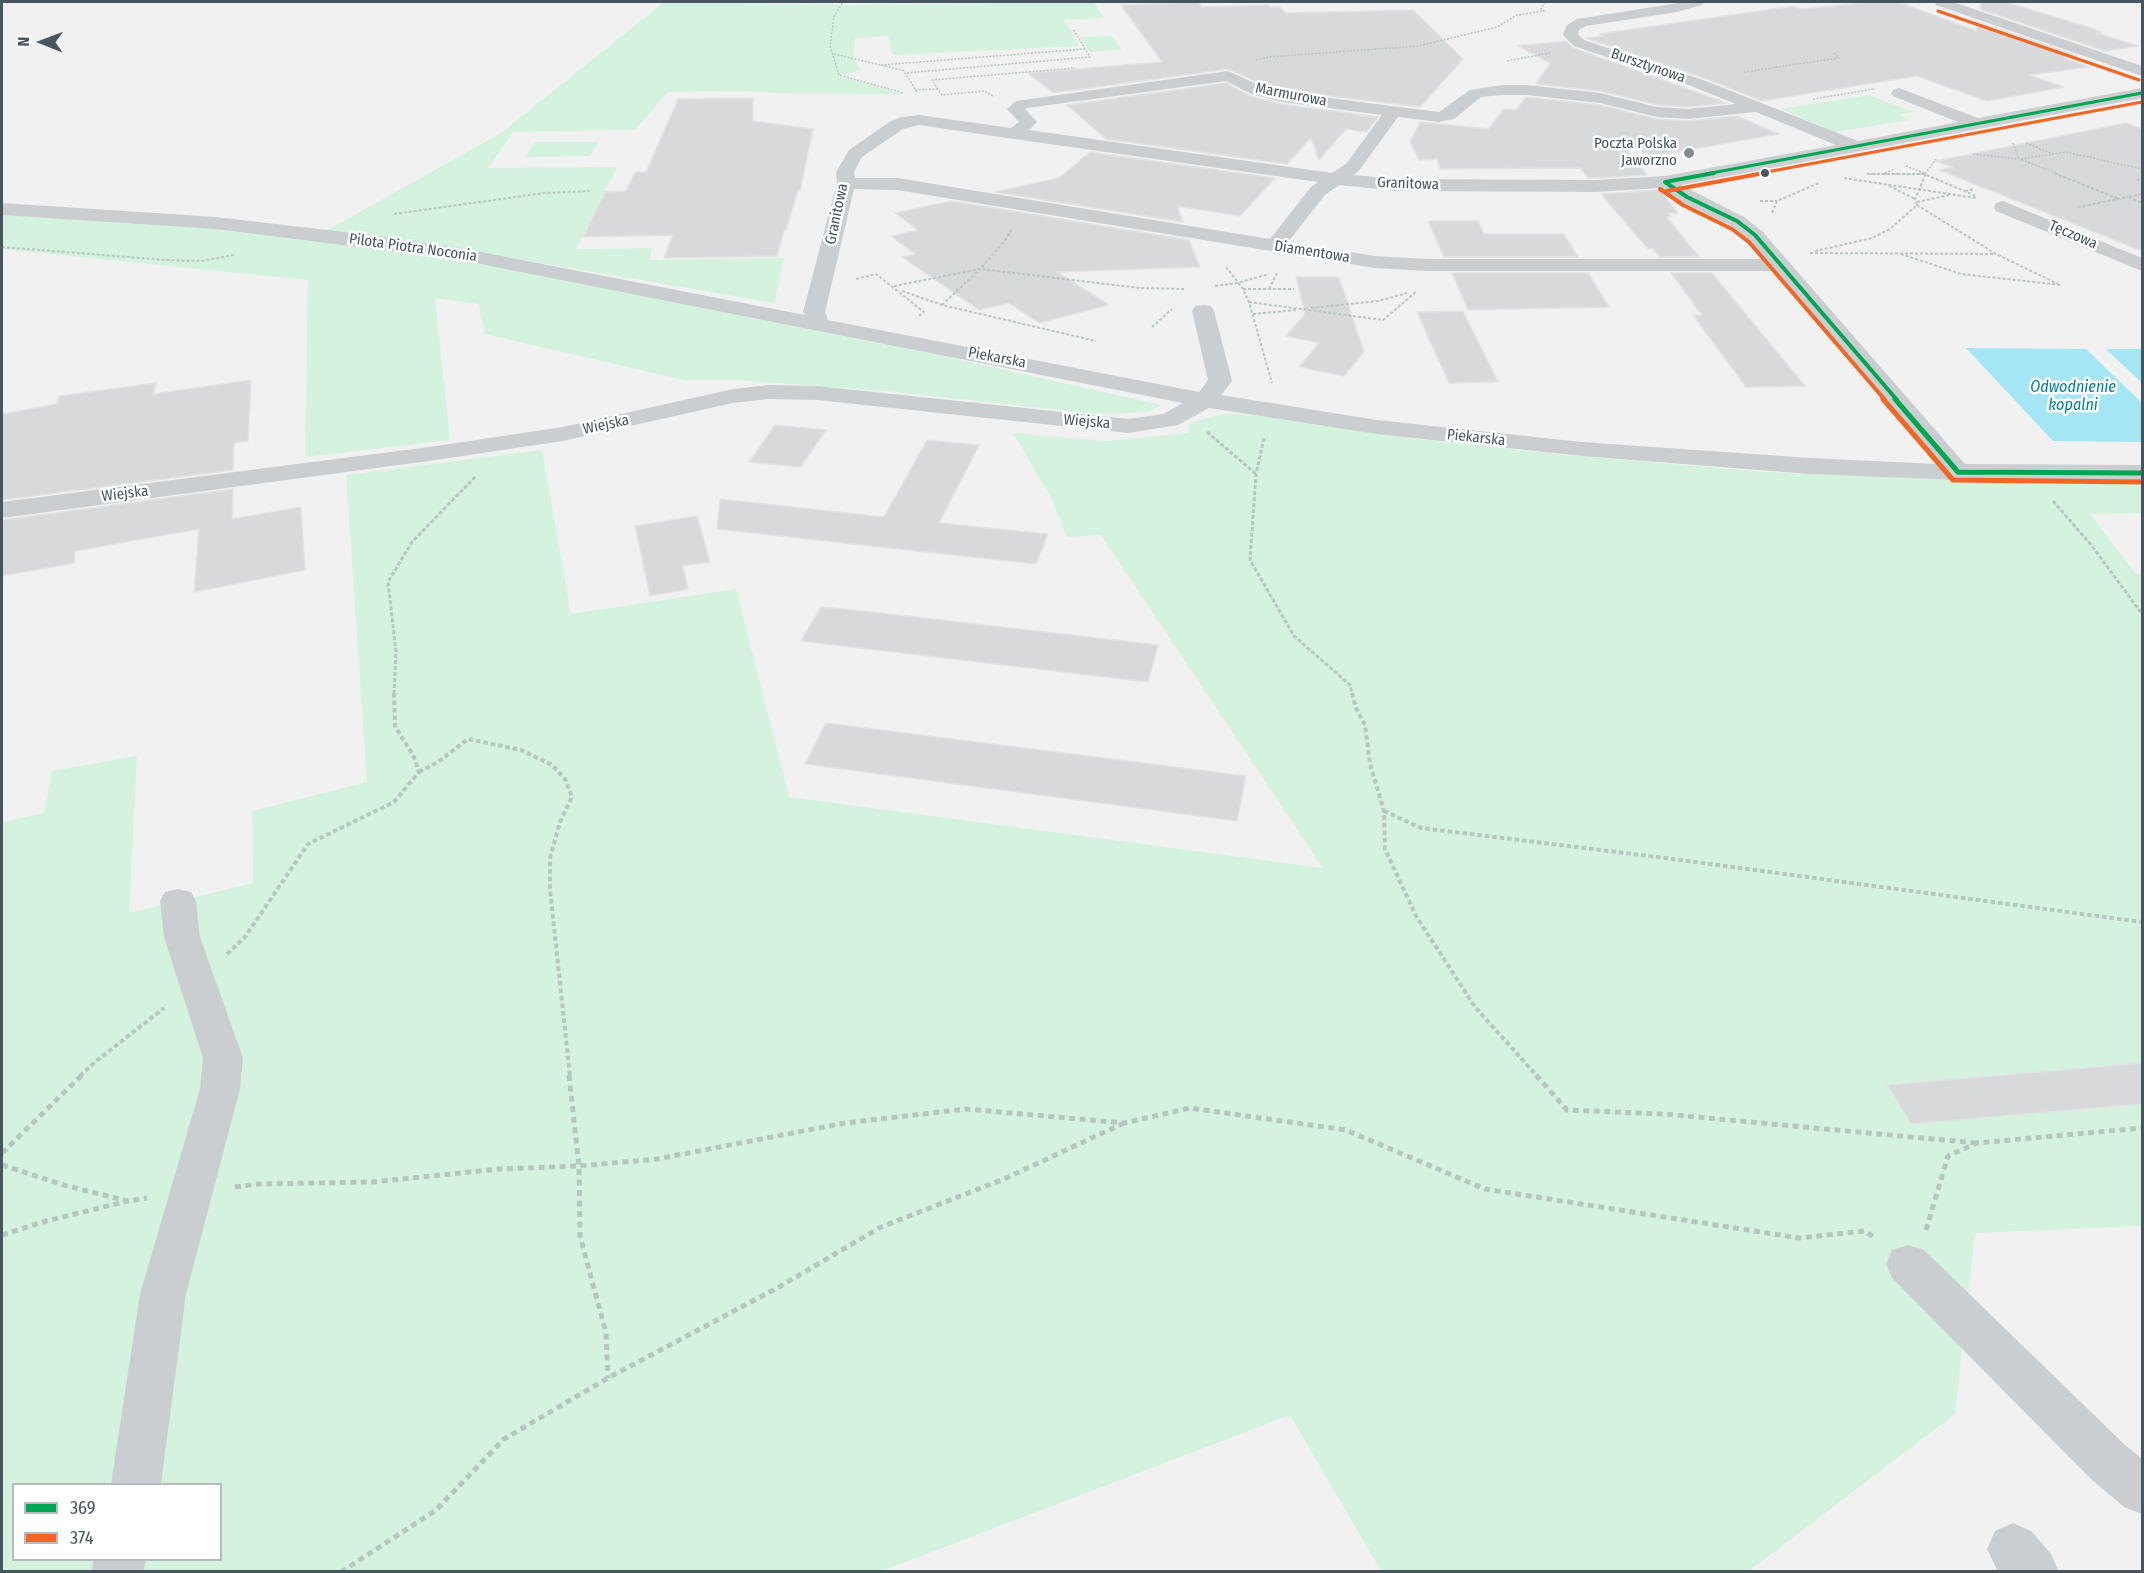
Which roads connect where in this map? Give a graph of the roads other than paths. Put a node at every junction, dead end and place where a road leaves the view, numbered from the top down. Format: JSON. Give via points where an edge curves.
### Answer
{"nodes":[{"id":1,"x":1697,"y":2,"type":"edge"},
{"id":2,"x":1941,"y":2,"type":"edge"},
{"id":3,"x":2142,"y":71,"type":"edge"},
{"id":4,"x":1913,"y":82,"type":"dead end"},
{"id":5,"x":1899,"y":93,"type":"dead end"},
{"id":6,"x":2142,"y":93,"type":"edge"},
{"id":7,"x":1921,"y":102,"type":"junction"},
{"id":8,"x":2097,"y":102,"type":"junction"},
{"id":9,"x":1758,"y":107,"type":"junction"},
{"id":10,"x":1393,"y":112,"type":"junction"},
{"id":11,"x":2142,"y":117,"type":"edge"},
{"id":12,"x":1975,"y":123,"type":"junction"},
{"id":13,"x":1014,"y":134,"type":"junction"},
{"id":14,"x":1855,"y":146,"type":"junction"},
{"id":15,"x":1333,"y":179,"type":"junction"},
{"id":16,"x":1665,"y":182,"type":"junction"},
{"id":17,"x":846,"y":183,"type":"junction"},
{"id":18,"x":2003,"y":207,"type":"dead end"},
{"id":19,"x":2,"y":209,"type":"edge"},
{"id":20,"x":1275,"y":246,"type":"junction"},
{"id":21,"x":1783,"y":265,"type":"junction"},
{"id":22,"x":2142,"y":265,"type":"edge"},
{"id":23,"x":1203,"y":311,"type":"dead end"},
{"id":24,"x":819,"y":323,"type":"junction"},
{"id":25,"x":1213,"y":391,"type":"junction"},
{"id":26,"x":1958,"y":471,"type":"junction"},
{"id":27,"x":2142,"y":473,"type":"edge"},
{"id":28,"x":2,"y":510,"type":"edge"},
{"id":29,"x":178,"y":901,"type":"dead end"},
{"id":30,"x":1908,"y":1264,"type":"road end"},
{"id":31,"x":136,"y":1483,"type":"edge"},
{"id":32,"x":2142,"y":1490,"type":"edge"}],
"edges":[{"from":1,"to":9,"type":"street","name":"Bursztynowa","via":[[1593,20],[1569,32],[1571,37],[1593,47]]},
{"from":2,"to":3,"type":"street"},
{"from":4,"to":7,"type":"street"},
{"from":5,"to":7,"type":"street"},
{"from":6,"to":8,"type":"street","name":"Granitowa"},
{"from":7,"to":12,"type":"street"},
{"from":8,"to":11,"type":"street"},
{"from":8,"to":12,"type":"street","name":"Granitowa"},
{"from":9,"to":10,"type":"street","via":[[1688,114],[1657,112],[1600,98],[1527,90],[1476,93],[1448,115],[1439,117]]},
{"from":9,"to":14,"type":"street","name":"Bursztynowa"},
{"from":10,"to":13,"type":"street","name":"Marmurowa","via":[[1282,97],[1257,91],[1228,76],[1022,104],[1015,109],[1029,122]]},
{"from":10,"to":15,"type":"street","via":[[1352,168]]},
{"from":12,"to":14,"type":"street","name":"Granitowa"},
{"from":13,"to":15,"type":"street","name":"Granitowa"},
{"from":13,"to":17,"type":"street","name":"Granitowa","via":[[908,121],[855,154],[845,172]]},
{"from":14,"to":16,"type":"street","name":"Granitowa"},
{"from":15,"to":16,"type":"street","name":"Granitowa","via":[[1399,185],[1595,186]]},
{"from":15,"to":20,"type":"street","via":[[1318,190]]},
{"from":16,"to":21,"type":"street","via":[[1737,221],[1755,234]]},
{"from":17,"to":20,"type":"street","name":"Diamentowa","via":[[897,184]]},
{"from":17,"to":24,"type":"street","name":"Granitowa","via":[[814,312]]},
{"from":18,"to":22,"type":"street","name":"Tęczowa"},
{"from":19,"to":24,"type":"street","name":"Pilota Piotra Noconia","via":[[216,223],[460,254]]},
{"from":20,"to":21,"type":"street","name":"Diamentowa","via":[[1374,262],[1427,265]]},
{"from":21,"to":26,"type":"street"},
{"from":23,"to":25,"type":"street"},
{"from":24,"to":25,"type":"street","name":"Piekarska"},
{"from":25,"to":26,"type":"street","name":"Piekarska","via":[[1269,410],[1377,427],[1582,449],[1810,466]]},
{"from":25,"to":28,"type":"street","name":"Wiejska","via":[[1169,420],[1128,426],[817,393],[768,392],[723,398],[563,434]]},
{"from":26,"to":27,"type":"street","name":"Piekarska"},
{"from":29,"to":31,"type":"street","via":[[182,937],[224,1058],[220,1089],[164,1294]]},
{"from":30,"to":32,"type":"street","via":[[2108,1462]]}]}
